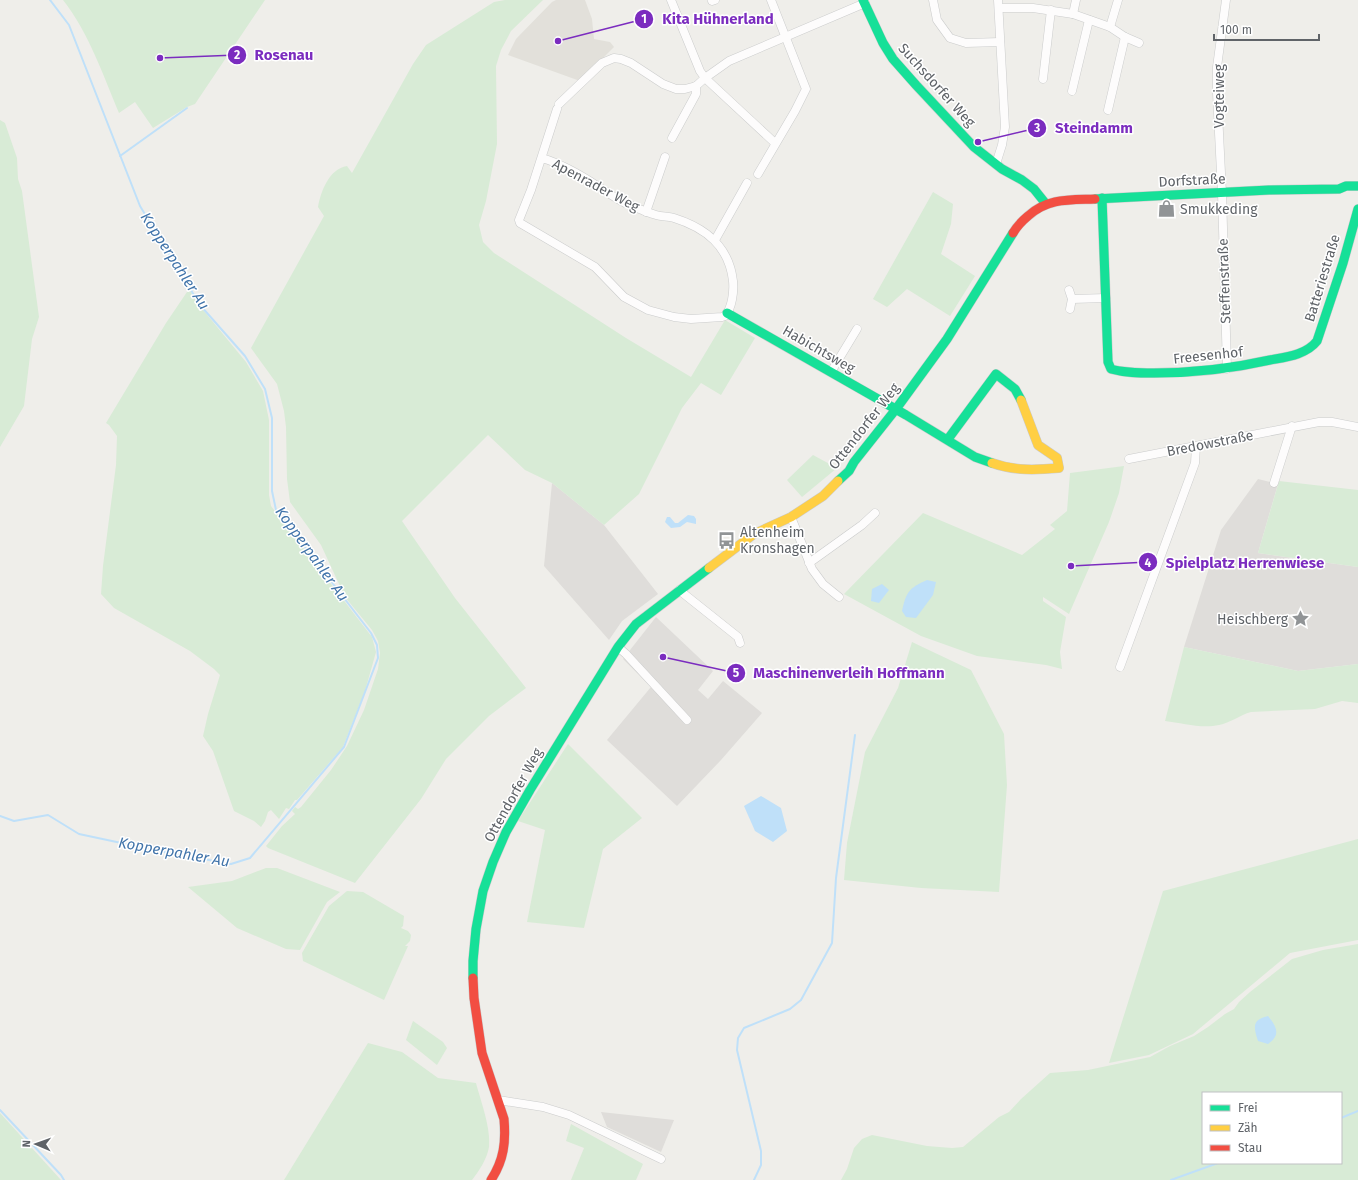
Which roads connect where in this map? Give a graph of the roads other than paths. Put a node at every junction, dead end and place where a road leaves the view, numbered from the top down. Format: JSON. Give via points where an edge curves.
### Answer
{"nodes":[{"id":1,"x":671,"y":0,"type":"edge"},
{"id":2,"x":771,"y":0,"type":"edge"},
{"id":3,"x":933,"y":0,"type":"edge"},
{"id":4,"x":1076,"y":0,"type":"edge"},
{"id":5,"x":1118,"y":0,"type":"edge"},
{"id":6,"x":1226,"y":0,"type":"edge"},
{"id":7,"x":864,"y":2,"type":"edge"},
{"id":8,"x":999,"y":4,"type":"edge"},
{"id":9,"x":1034,"y":4,"type":"edge"},
{"id":10,"x":1051,"y":10,"type":"junction"},
{"id":11,"x":1073,"y":14,"type":"junction"},
{"id":12,"x":1089,"y":20,"type":"junction"},
{"id":13,"x":1110,"y":27,"type":"junction"},
{"id":14,"x":786,"y":37,"type":"junction"},
{"id":15,"x":1125,"y":37,"type":"junction"},
{"id":16,"x":1000,"y":42,"type":"junction"},
{"id":17,"x":1139,"y":43,"type":"dead end"},
{"id":18,"x":705,"y":78,"type":"junction"},
{"id":19,"x":1043,"y":79,"type":"dead end"},
{"id":20,"x":696,"y":86,"type":"junction"},
{"id":21,"x":1072,"y":90,"type":"dead end"},
{"id":22,"x":1108,"y":110,"type":"dead end"},
{"id":23,"x":672,"y":138,"type":"dead end"},
{"id":24,"x":775,"y":143,"type":"junction"},
{"id":25,"x":665,"y":157,"type":"dead end"},
{"id":26,"x":542,"y":158,"type":"junction"},
{"id":27,"x":996,"y":164,"type":"junction"},
{"id":28,"x":758,"y":174,"type":"dead end"},
{"id":29,"x":747,"y":183,"type":"dead end"},
{"id":30,"x":1358,"y":186,"type":"edge"},
{"id":31,"x":1339,"y":189,"type":"junction"},
{"id":32,"x":1222,"y":193,"type":"junction"},
{"id":33,"x":1358,"y":194,"type":"edge"},
{"id":34,"x":1102,"y":198,"type":"junction"},
{"id":35,"x":1046,"y":204,"type":"junction"},
{"id":36,"x":1358,"y":209,"type":"edge"},
{"id":37,"x":646,"y":212,"type":"junction"},
{"id":38,"x":715,"y":240,"type":"junction"},
{"id":39,"x":1069,"y":290,"type":"dead end"},
{"id":40,"x":1106,"y":298,"type":"junction"},
{"id":41,"x":1072,"y":299,"type":"junction"},
{"id":42,"x":1070,"y":309,"type":"dead end"},
{"id":43,"x":728,"y":313,"type":"junction"},
{"id":44,"x":856,"y":328,"type":"dead end"},
{"id":45,"x":1307,"y":351,"type":"joint"},
{"id":46,"x":1227,"y":369,"type":"junction"},
{"id":47,"x":831,"y":372,"type":"junction"},
{"id":48,"x":896,"y":409,"type":"junction"},
{"id":49,"x":1292,"y":426,"type":"junction"},
{"id":50,"x":1358,"y":427,"type":"edge"},
{"id":51,"x":948,"y":439,"type":"junction"},
{"id":52,"x":1196,"y":446,"type":"junction"},
{"id":53,"x":1129,"y":459,"type":"dead end"},
{"id":54,"x":1274,"y":483,"type":"dead end"},
{"id":55,"x":875,"y":513,"type":"dead end"},
{"id":56,"x":791,"y":517,"type":"junction"},
{"id":57,"x":810,"y":563,"type":"junction"},
{"id":58,"x":679,"y":590,"type":"junction"},
{"id":59,"x":839,"y":597,"type":"dead end"},
{"id":60,"x":740,"y":643,"type":"dead end"},
{"id":61,"x":618,"y":647,"type":"junction"},
{"id":62,"x":1120,"y":667,"type":"dead end"},
{"id":63,"x":687,"y":720,"type":"dead end"},
{"id":64,"x":498,"y":1100,"type":"junction"},
{"id":65,"x":661,"y":1159,"type":"dead end"},
{"id":66,"x":491,"y":1180,"type":"edge"}],
"edges":[{"from":1,"to":18,"type":"street"},
{"from":2,"to":14,"type":"street"},
{"from":3,"to":16,"type":"street","via":[[937,20],[950,38],[966,43]]},
{"from":4,"to":11,"type":"street"},
{"from":5,"to":13,"type":"street"},
{"from":6,"to":32,"type":"street","name":"Vogteiweg","via":[[1217,66]]},
{"from":7,"to":14,"type":"street"},
{"from":7,"to":27,"type":"main road","name":"Suchsdorfer Weg","via":[[893,59],[974,147]]},
{"from":8,"to":9,"type":"street"},
{"from":8,"to":16,"type":"street"},
{"from":9,"to":10,"type":"street"},
{"from":10,"to":11,"type":"street"},
{"from":10,"to":19,"type":"street"},
{"from":11,"to":12,"type":"street"},
{"from":12,"to":13,"type":"street"},
{"from":12,"to":21,"type":"street"},
{"from":13,"to":15,"type":"street"},
{"from":14,"to":18,"type":"street","via":[[729,61]]},
{"from":14,"to":24,"type":"street","via":[[806,89]]},
{"from":15,"to":17,"type":"street"},
{"from":15,"to":22,"type":"street"},
{"from":16,"to":27,"type":"street","via":[[1005,127]]},
{"from":18,"to":20,"type":"street"},
{"from":18,"to":24,"type":"street"},
{"from":20,"to":23,"type":"street","via":[[696,94]]},
{"from":20,"to":26,"type":"street","via":[[676,90],[662,84],[631,63],[614,58],[602,63],[558,106]]},
{"from":24,"to":28,"type":"street"},
{"from":25,"to":37,"type":"street"},
{"from":26,"to":37,"type":"street","name":"Apenrader Weg","via":[[558,163],[608,194]]},
{"from":26,"to":43,"type":"street","via":[[520,223],[595,267],[624,297],[652,311],[691,319],[722,318]]},
{"from":27,"to":35,"type":"main road","name":"Suchsdorfer Weg","via":[[1034,189]]},
{"from":29,"to":38,"type":"street"},
{"from":30,"to":31,"type":"main road","name":"Dorfstraße"},
{"from":31,"to":32,"type":"main road","name":"Dorfstraße"},
{"from":31,"to":33,"type":"main road","name":"Dorfstraße"},
{"from":32,"to":34,"type":"main road","name":"Dorfstraße"},
{"from":32,"to":46,"type":"street","name":"Steffenstraße"},
{"from":34,"to":35,"type":"main road","name":"Dorfstraße","via":[[1061,200]]},
{"from":34,"to":40,"type":"main road"},
{"from":35,"to":48,"type":"main road","name":"Ottendorfer Weg","via":[[1028,215],[1015,229],[947,339]]},
{"from":36,"to":45,"type":"main road","name":"Batteriestraße","via":[[1317,341],[1314,347]]},
{"from":37,"to":38,"type":"street","name":"Apenrader Weg","via":[[688,223]]},
{"from":38,"to":43,"type":"street","name":"Apenrader Weg","via":[[725,256],[732,275],[733,294]]},
{"from":39,"to":41,"type":"street"},
{"from":40,"to":41,"type":"street"},
{"from":40,"to":46,"type":"main road","name":"Freesenhof","via":[[1108,362],[1111,369],[1121,372],[1183,373]]},
{"from":41,"to":42,"type":"street"},
{"from":43,"to":47,"type":"main road","name":"Habichtsweg"},
{"from":44,"to":47,"type":"street"},
{"from":45,"to":46,"type":"main road","name":"Freesenhof"},
{"from":47,"to":48,"type":"main road","name":"Habichtsweg"},
{"from":48,"to":51,"type":"main road","name":"Habichtsweg"},
{"from":48,"to":56,"type":"main road","name":"Ottendorfer Weg","via":[[849,471],[823,496]]},
{"from":49,"to":50,"type":"street","name":"Bredowstraße","via":[[1332,422]]},
{"from":49,"to":52,"type":"street","name":"Bredowstraße"},
{"from":49,"to":54,"type":"street"},
{"from":51,"to":51,"type":"main road","name":"Habichtsweg","via":[[975,457],[994,464],[1030,470],[1059,468],[1057,458],[1038,445],[1015,389],[996,374]]},
{"from":52,"to":53,"type":"street","name":"Bredowstraße"},
{"from":52,"to":62,"type":"street","via":[[1195,463]]},
{"from":55,"to":57,"type":"street"},
{"from":56,"to":57,"type":"street"},
{"from":56,"to":58,"type":"main road","name":"Ottendorfer Weg","via":[[754,534]]},
{"from":57,"to":59,"type":"street","via":[[823,584]]},
{"from":58,"to":60,"type":"street","via":[[738,637]]},
{"from":58,"to":61,"type":"main road","name":"Ottendorfer Weg","via":[[636,624]]},
{"from":61,"to":63,"type":"street"},
{"from":61,"to":64,"type":"main road","name":"Ottendorfer Weg","via":[[506,832],[483,892],[474,943],[474,998],[482,1053]]},
{"from":64,"to":65,"type":"street","via":[[543,1107],[569,1115]]},
{"from":64,"to":66,"type":"main road","name":"Ottendorfer Weg","via":[[504,1118],[505,1144],[504,1155]]}]}
